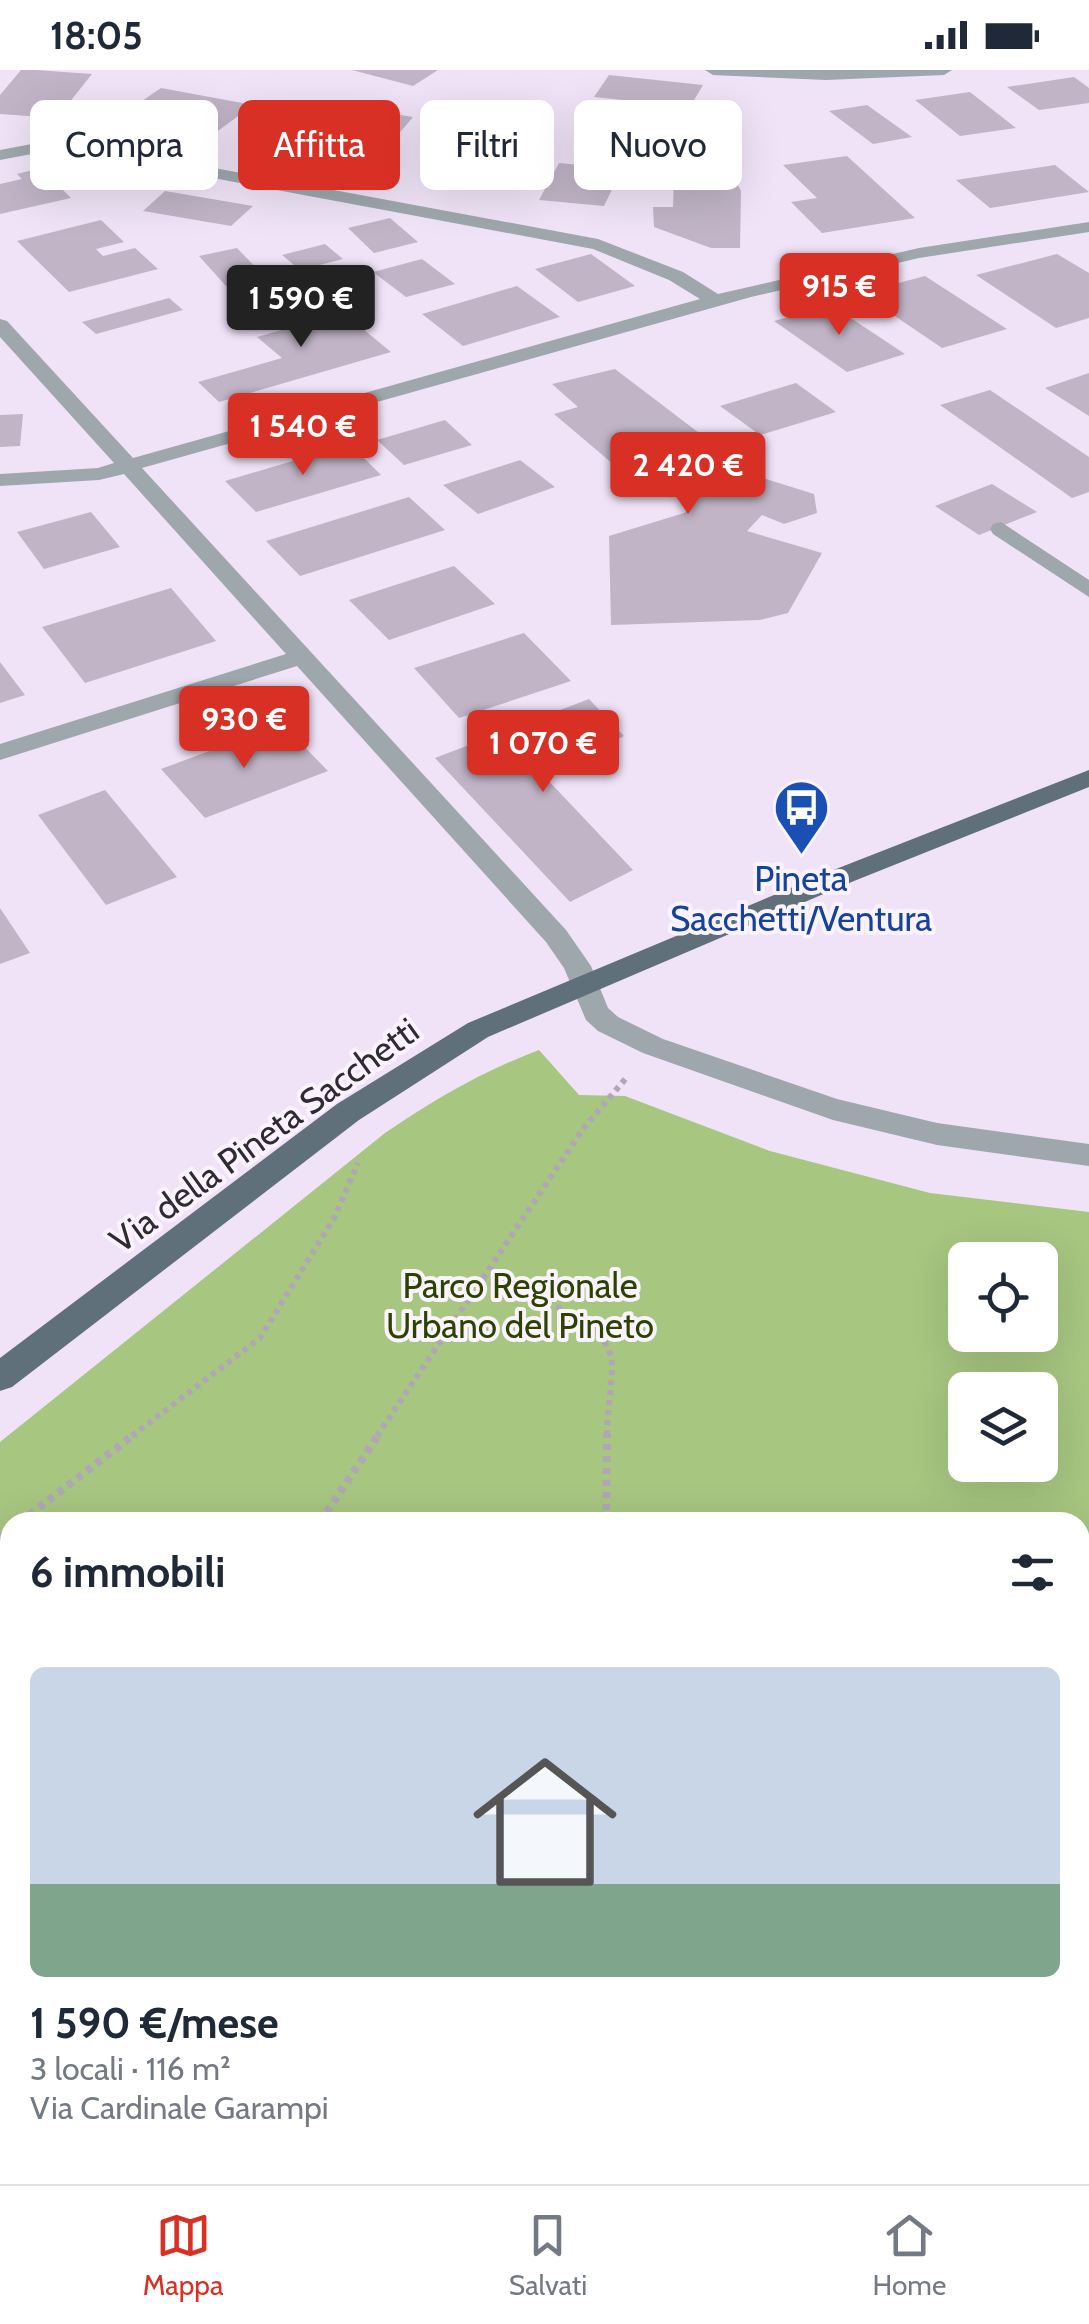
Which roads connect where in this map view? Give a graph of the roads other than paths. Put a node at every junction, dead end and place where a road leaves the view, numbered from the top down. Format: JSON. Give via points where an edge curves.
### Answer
{"nodes":[{"id":1,"x":712,"y":70,"type":"edge"},
{"id":2,"x":944,"y":70,"type":"edge"},
{"id":3,"x":0,"y":155,"type":"edge"},
{"id":4,"x":1089,"y":228,"type":"edge"},
{"id":5,"x":715,"y":301,"type":"junction"},
{"id":6,"x":0,"y":325,"type":"edge"},
{"id":7,"x":130,"y":467,"type":"junction"},
{"id":8,"x":0,"y":480,"type":"edge"},
{"id":9,"x":1001,"y":529,"type":"dead end"},
{"id":10,"x":1089,"y":590,"type":"edge"},
{"id":11,"x":300,"y":657,"type":"junction"},
{"id":12,"x":0,"y":752,"type":"edge"},
{"id":13,"x":1089,"y":778,"type":"edge"},
{"id":14,"x":586,"y":984,"type":"junction"},
{"id":15,"x":1089,"y":1156,"type":"edge"},
{"id":16,"x":0,"y":1377,"type":"edge"}],
"edges":[{"from":1,"to":2,"type":"street"},
{"from":3,"to":5,"type":"street","via":[[58,144],[114,152],[598,244],[676,276]]},
{"from":4,"to":5,"type":"street","via":[[902,256]]},
{"from":5,"to":7,"type":"street"},
{"from":6,"to":7,"type":"street"},
{"from":7,"to":8,"type":"street"},
{"from":7,"to":11,"type":"street"},
{"from":9,"to":10,"type":"street"},
{"from":11,"to":12,"type":"street"},
{"from":11,"to":14,"type":"street","via":[[556,936]]},
{"from":13,"to":14,"type":"main road","name":"Via della Pineta Sacchetti"},
{"from":14,"to":15,"type":"street","via":[[596,1013],[608,1024],[832,1109],[937,1134]]},
{"from":14,"to":16,"type":"main road","name":"Via della Pineta Sacchetti","via":[[478,1030],[348,1112]]}]}
